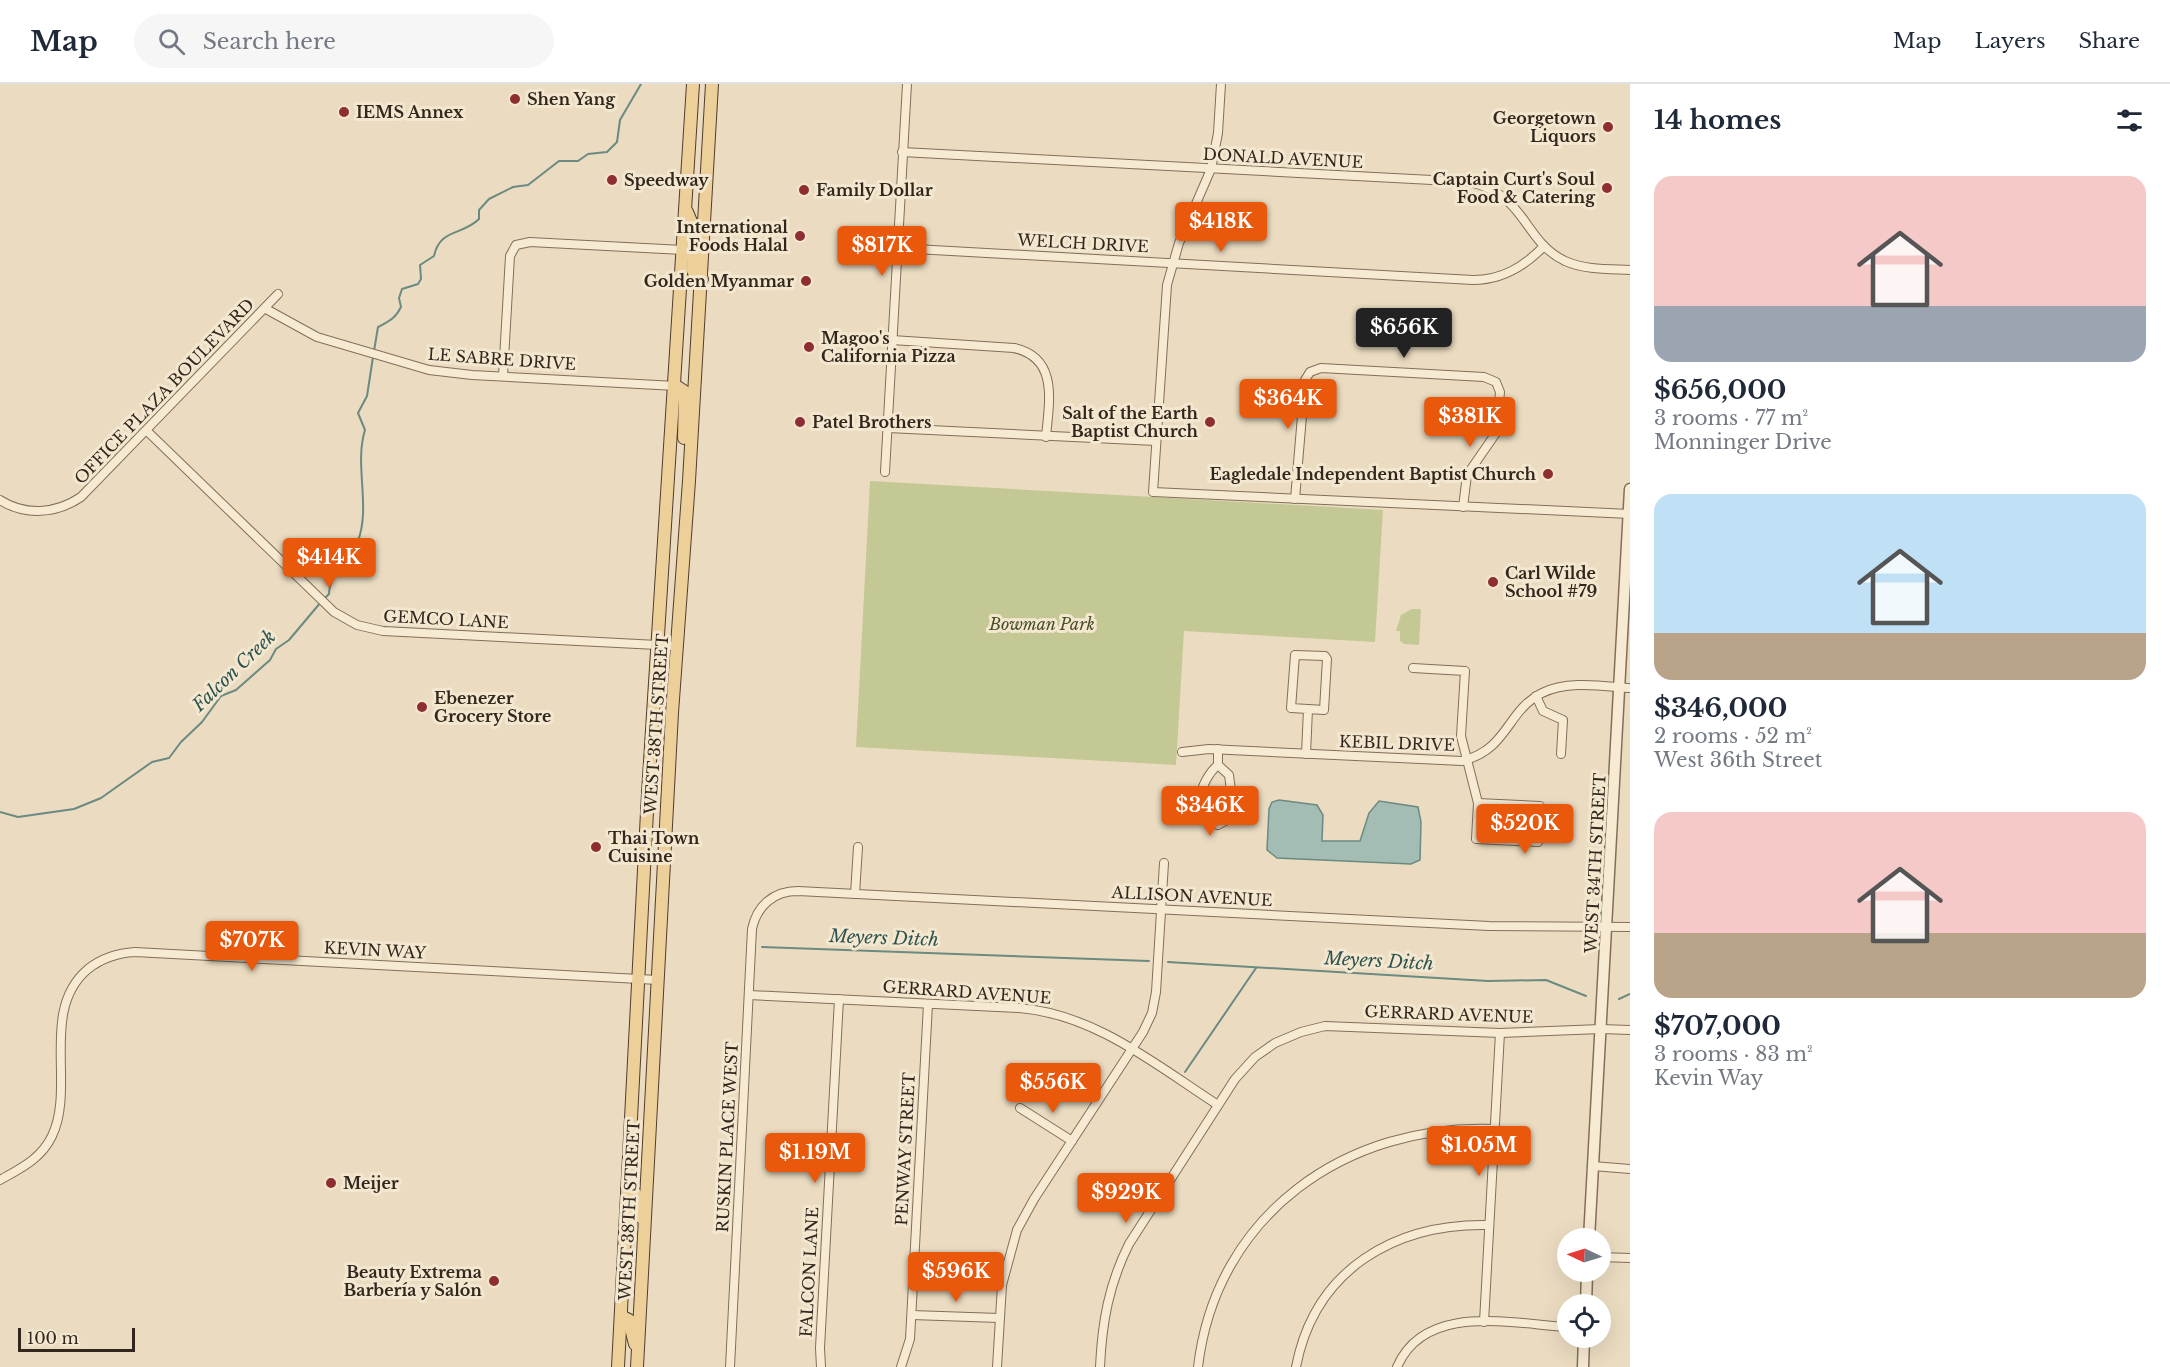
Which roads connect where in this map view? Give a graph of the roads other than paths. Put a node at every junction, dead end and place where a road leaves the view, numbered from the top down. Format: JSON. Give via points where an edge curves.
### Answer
{"nodes":[{"id":1,"x":693,"y":84,"type":"edge"},
{"id":2,"x":712,"y":84,"type":"edge"},
{"id":3,"x":907,"y":84,"type":"edge"},
{"id":4,"x":1221,"y":84,"type":"edge"},
{"id":5,"x":902,"y":152,"type":"junction"},
{"id":6,"x":1211,"y":169,"type":"junction"},
{"id":7,"x":686,"y":208,"type":"junction"},
{"id":8,"x":1544,"y":246,"type":"junction"},
{"id":9,"x":897,"y":248,"type":"junction"},
{"id":10,"x":683,"y":250,"type":"junction"},
{"id":11,"x":1172,"y":263,"type":"junction"},
{"id":12,"x":1630,"y":270,"type":"edge"},
{"id":13,"x":702,"y":279,"type":"junction"},
{"id":14,"x":278,"y":294,"type":"dead end"},
{"id":15,"x":266,"y":309,"type":"junction"},
{"id":16,"x":892,"y":340,"type":"junction"},
{"id":17,"x":503,"y":376,"type":"junction"},
{"id":18,"x":676,"y":386,"type":"junction"},
{"id":19,"x":888,"y":428,"type":"junction"},
{"id":20,"x":147,"y":431,"type":"junction"},
{"id":21,"x":1046,"y":437,"type":"junction"},
{"id":22,"x":1156,"y":441,"type":"junction"},
{"id":23,"x":885,"y":472,"type":"dead end"},
{"id":24,"x":689,"y":481,"type":"junction"},
{"id":25,"x":1630,"y":489,"type":"edge"},
{"id":26,"x":1295,"y":499,"type":"junction"},
{"id":27,"x":0,"y":500,"type":"edge"},
{"id":28,"x":1463,"y":507,"type":"junction"},
{"id":29,"x":1629,"y":514,"type":"edge"},
{"id":30,"x":658,"y":645,"type":"junction"},
{"id":31,"x":677,"y":646,"type":"junction"},
{"id":32,"x":1413,"y":668,"type":"dead end"},
{"id":33,"x":1625,"y":687,"type":"edge"},
{"id":34,"x":1536,"y":696,"type":"junction"},
{"id":35,"x":1308,"y":709,"type":"junction"},
{"id":36,"x":1218,"y":749,"type":"junction"},
{"id":37,"x":1182,"y":752,"type":"dead end"},
{"id":38,"x":1306,"y":754,"type":"junction"},
{"id":39,"x":1561,"y":754,"type":"dead end"},
{"id":40,"x":1467,"y":759,"type":"junction"},
{"id":41,"x":1218,"y":765,"type":"junction"},
{"id":42,"x":1478,"y":803,"type":"junction"},
{"id":43,"x":858,"y":847,"type":"dead end"},
{"id":44,"x":1164,"y":863,"type":"dead end"},
{"id":45,"x":855,"y":894,"type":"junction"},
{"id":46,"x":1161,"y":909,"type":"junction"},
{"id":47,"x":759,"y":910,"type":"joint"},
{"id":48,"x":1606,"y":926,"type":"junction"},
{"id":49,"x":1630,"y":927,"type":"edge"},
{"id":50,"x":638,"y":980,"type":"junction"},
{"id":51,"x":658,"y":980,"type":"junction"},
{"id":52,"x":749,"y":995,"type":"junction"},
{"id":53,"x":839,"y":999,"type":"junction"},
{"id":54,"x":928,"y":1004,"type":"junction"},
{"id":55,"x":1601,"y":1029,"type":"junction"},
{"id":56,"x":1630,"y":1030,"type":"edge"},
{"id":57,"x":1500,"y":1034,"type":"junction"},
{"id":58,"x":1131,"y":1049,"type":"junction"},
{"id":59,"x":1218,"y":1105,"type":"junction"},
{"id":60,"x":1020,"y":1108,"type":"dead end"},
{"id":61,"x":1495,"y":1129,"type":"junction"},
{"id":62,"x":1072,"y":1141,"type":"junction"},
{"id":63,"x":1593,"y":1166,"type":"junction"},
{"id":64,"x":1630,"y":1169,"type":"edge"},
{"id":65,"x":0,"y":1180,"type":"edge"},
{"id":66,"x":627,"y":1189,"type":"junction"},
{"id":67,"x":644,"y":1225,"type":"junction"},
{"id":68,"x":1489,"y":1225,"type":"junction"},
{"id":69,"x":1590,"y":1228,"type":"edge"},
{"id":70,"x":1611,"y":1257,"type":"edge"},
{"id":71,"x":1630,"y":1258,"type":"edge"},
{"id":72,"x":912,"y":1315,"type":"junction"},
{"id":73,"x":621,"y":1316,"type":"junction"},
{"id":74,"x":999,"y":1318,"type":"junction"},
{"id":75,"x":1484,"y":1322,"type":"junction"},
{"id":76,"x":1557,"y":1326,"type":"edge"},
{"id":77,"x":1584,"y":1348,"type":"edge"},
{"id":78,"x":638,"y":1362,"type":"edge"},
{"id":79,"x":618,"y":1367,"type":"edge"},
{"id":80,"x":730,"y":1367,"type":"edge"},
{"id":81,"x":821,"y":1367,"type":"edge"},
{"id":82,"x":901,"y":1367,"type":"edge"},
{"id":83,"x":997,"y":1367,"type":"edge"},
{"id":84,"x":1100,"y":1367,"type":"edge"},
{"id":85,"x":1198,"y":1367,"type":"edge"},
{"id":86,"x":1296,"y":1367,"type":"edge"},
{"id":87,"x":1397,"y":1367,"type":"edge"},
{"id":88,"x":1583,"y":1367,"type":"edge"}],
"edges":[{"from":1,"to":7,"type":"main road","name":"WEST 38TH STREET"},
{"from":2,"to":13,"type":"main road","name":"WEST 38TH STREET"},
{"from":3,"to":5,"type":"street"},
{"from":4,"to":6,"type":"street"},
{"from":5,"to":6,"type":"street","name":"DONALD AVENUE"},
{"from":5,"to":9,"type":"street"},
{"from":6,"to":8,"type":"street","name":"DONALD AVENUE","via":[[1470,182],[1506,199]]},
{"from":6,"to":11,"type":"street"},
{"from":7,"to":10,"type":"main road","name":"WEST 38TH STREET"},
{"from":7,"to":13,"type":"main road","via":[[693,229],[693,271]]},
{"from":8,"to":11,"type":"street","name":"WELCH DRIVE","via":[[1515,270],[1480,280]]},
{"from":8,"to":12,"type":"street","name":"DONALD AVENUE","via":[[1575,265]]},
{"from":9,"to":11,"type":"street","name":"WELCH DRIVE"},
{"from":9,"to":16,"type":"street"},
{"from":10,"to":17,"type":"street","via":[[530,242],[516,245],[510,256]]},
{"from":10,"to":18,"type":"main road","name":"WEST 38TH STREET"},
{"from":11,"to":22,"type":"street","via":[[1164,299]]},
{"from":13,"to":24,"type":"main road","name":"WEST 38TH STREET"},
{"from":14,"to":15,"type":"street","name":"OFFICE PLAZA BOULEVARD"},
{"from":15,"to":17,"type":"street","name":"LE SABRE DRIVE","via":[[304,332],[382,358],[439,372]]},
{"from":15,"to":20,"type":"street","name":"OFFICE PLAZA BOULEVARD"},
{"from":16,"to":19,"type":"street"},
{"from":16,"to":21,"type":"street","via":[[1010,348],[1030,354],[1045,370],[1050,384]]},
{"from":17,"to":18,"type":"street","name":"LE SABRE DRIVE"},
{"from":18,"to":24,"type":"main road","via":[[685,392],[684,441]]},
{"from":18,"to":30,"type":"main road","name":"WEST 38TH STREET"},
{"from":19,"to":21,"type":"street"},
{"from":19,"to":23,"type":"street"},
{"from":20,"to":27,"type":"street","name":"OFFICE PLAZA BOULEVARD","via":[[87,493],[72,503],[36,511]]},
{"from":20,"to":30,"type":"street","name":"GEMCO LANE","via":[[332,610],[353,624],[383,631]]},
{"from":21,"to":22,"type":"street"},
{"from":22,"to":26,"type":"street","via":[[1153,492]]},
{"from":24,"to":31,"type":"main road","name":"WEST 38TH STREET"},
{"from":25,"to":29,"type":"street","name":"WEST 34TH STREET"},
{"from":26,"to":28,"type":"street"},
{"from":26,"to":28,"type":"street","via":[[1305,380],[1318,368],[1344,369],[1484,377],[1496,382],[1500,392],[1497,432],[1467,475]]},
{"from":28,"to":29,"type":"street"},
{"from":29,"to":33,"type":"street","name":"WEST 34TH STREET"},
{"from":30,"to":31,"type":"street","name":"GEMCO LANE"},
{"from":30,"to":50,"type":"main road","name":"WEST 38TH STREET"},
{"from":31,"to":51,"type":"main road","name":"WEST 38TH STREET"},
{"from":32,"to":40,"type":"street","via":[[1465,671],[1461,736]]},
{"from":33,"to":34,"type":"street","name":"KEBIL DRIVE","via":[[1564,686]]},
{"from":33,"to":48,"type":"street","name":"WEST 34TH STREET"},
{"from":34,"to":39,"type":"street","via":[[1543,711],[1563,720]]},
{"from":34,"to":40,"type":"street","name":"KEBIL DRIVE","via":[[1498,742]]},
{"from":35,"to":35,"type":"street","via":[[1324,710],[1325,656],[1295,655],[1291,708]]},
{"from":35,"to":38,"type":"street"},
{"from":36,"to":37,"type":"street","name":"KEBIL DRIVE"},
{"from":36,"to":38,"type":"street","name":"KEBIL DRIVE"},
{"from":36,"to":41,"type":"street"},
{"from":38,"to":40,"type":"street","name":"KEBIL DRIVE"},
{"from":40,"to":42,"type":"street"},
{"from":41,"to":41,"type":"street","via":[[1203,783],[1200,804],[1203,819],[1218,825],[1227,820],[1232,798],[1229,775]]},
{"from":42,"to":42,"type":"street","via":[[1476,839],[1538,842],[1540,806]]},
{"from":43,"to":45,"type":"street"},
{"from":44,"to":46,"type":"street"},
{"from":45,"to":46,"type":"street","name":"ALLISON AVENUE"},
{"from":45,"to":47,"type":"street","name":"ALLISON AVENUE","via":[[787,892],[773,897]]},
{"from":46,"to":48,"type":"street","name":"ALLISON AVENUE","via":[[1489,927]]},
{"from":46,"to":58,"type":"street","via":[[1155,1000]]},
{"from":47,"to":52,"type":"street","name":"RUSKIN PLACE WEST","via":[[752,930]]},
{"from":48,"to":49,"type":"street","name":"ALLISON AVENUE"},
{"from":48,"to":55,"type":"street","name":"WEST 34TH STREET"},
{"from":50,"to":51,"type":"street","name":"KEVIN WAY"},
{"from":50,"to":65,"type":"street","name":"KEVIN WAY","via":[[135,952],[110,957],[85,972],[67,1000],[58,1117],[51,1138],[35,1159]]},
{"from":50,"to":66,"type":"main road","name":"WEST 38TH STREET"},
{"from":51,"to":67,"type":"main road","name":"WEST 38TH STREET"},
{"from":52,"to":53,"type":"street","name":"GERRARD AVENUE"},
{"from":52,"to":80,"type":"street","name":"RUSKIN PLACE WEST"},
{"from":53,"to":54,"type":"street","name":"GERRARD AVENUE"},
{"from":53,"to":81,"type":"street","name":"FALCON LANE"},
{"from":54,"to":58,"type":"street","name":"GERRARD AVENUE","via":[[1051,1012],[1095,1027]]},
{"from":54,"to":72,"type":"street","name":"PENWAY STREET"},
{"from":55,"to":56,"type":"street","name":"GERRARD AVENUE"},
{"from":55,"to":57,"type":"street","name":"GERRARD AVENUE"},
{"from":55,"to":63,"type":"street","name":"WEST 34TH STREET"},
{"from":57,"to":59,"type":"street","name":"GERRARD AVENUE","via":[[1339,1025],[1311,1029],[1284,1038],[1259,1053],[1239,1073]]},
{"from":57,"to":61,"type":"street"},
{"from":58,"to":59,"type":"street","name":"GERRARD AVENUE"},
{"from":58,"to":62,"type":"street"},
{"from":59,"to":84,"type":"street","via":[[1116,1270],[1105,1311]]},
{"from":60,"to":62,"type":"street"},
{"from":61,"to":68,"type":"street"},
{"from":61,"to":85,"type":"street","via":[[1441,1130],[1389,1140],[1346,1157],[1302,1185],[1253,1233],[1225,1278],[1208,1320]]},
{"from":62,"to":74,"type":"street","via":[[1017,1230],[1006,1264]]},
{"from":63,"to":64,"type":"street"},
{"from":63,"to":69,"type":"street","name":"WEST 34TH STREET"},
{"from":66,"to":67,"type":"main road","via":[[635,1193]]},
{"from":66,"to":73,"type":"main road","name":"WEST 38TH STREET"},
{"from":67,"to":78,"type":"main road","name":"WEST 38TH STREET"},
{"from":68,"to":75,"type":"street"},
{"from":68,"to":86,"type":"street","via":[[1452,1225],[1422,1231],[1365,1258],[1339,1281],[1316,1314]]},
{"from":70,"to":71,"type":"street"},
{"from":72,"to":74,"type":"street"},
{"from":72,"to":82,"type":"street","name":"PENWAY STREET","via":[[909,1345]]},
{"from":73,"to":78,"type":"main road","via":[[629,1320]]},
{"from":73,"to":79,"type":"main road","name":"WEST 38TH STREET"},
{"from":74,"to":83,"type":"street"},
{"from":75,"to":76,"type":"street"},
{"from":75,"to":87,"type":"street","via":[[1451,1323],[1418,1340]]},
{"from":77,"to":88,"type":"street"}]}
